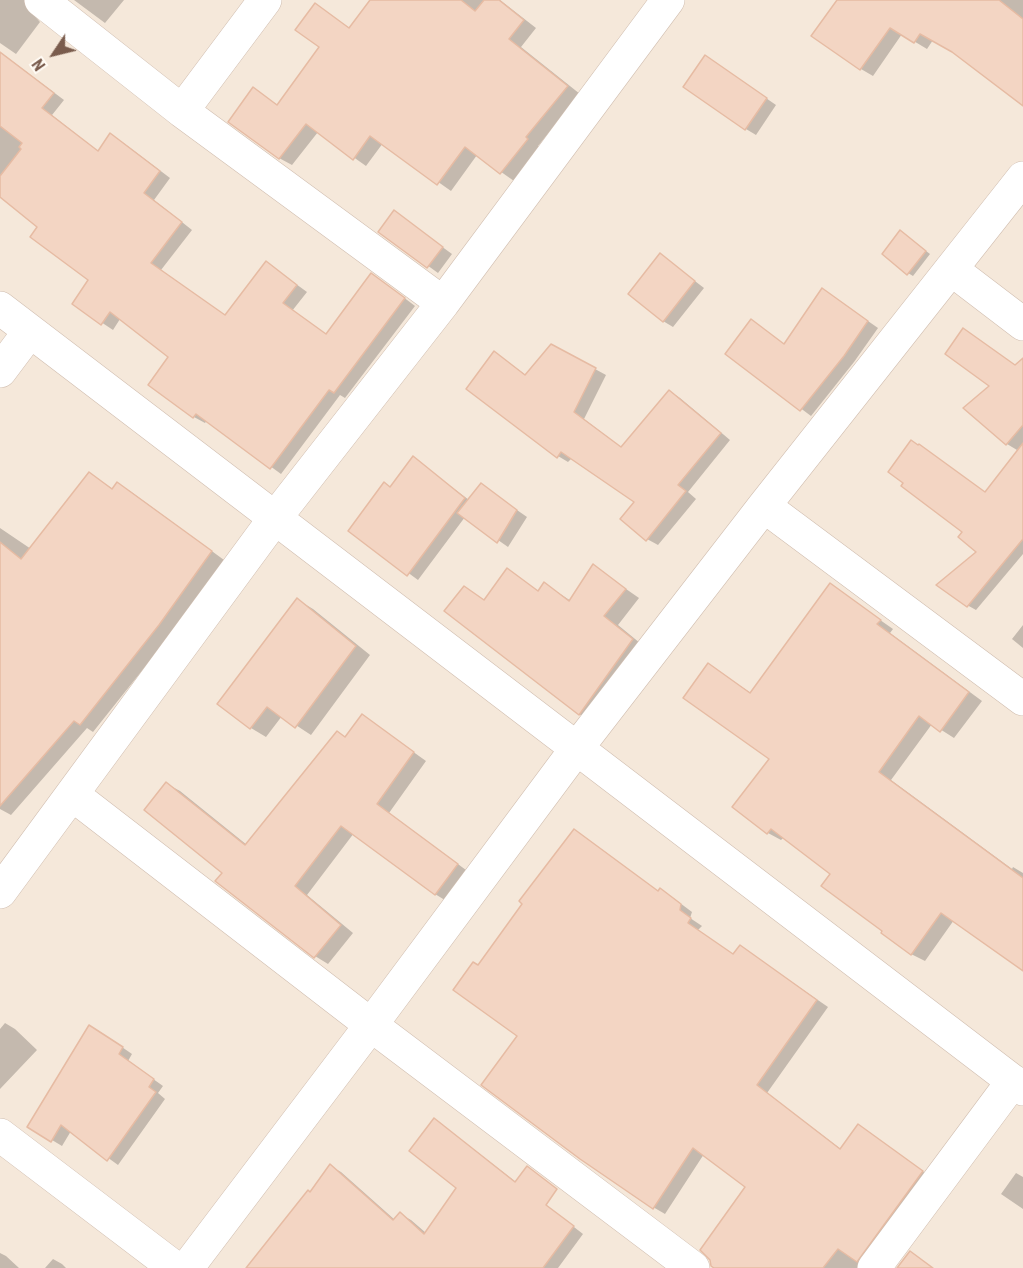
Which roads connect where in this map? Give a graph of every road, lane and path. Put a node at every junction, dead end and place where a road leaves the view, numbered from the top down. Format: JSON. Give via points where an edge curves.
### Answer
{"nodes":[{"id":1,"x":41,"y":0,"type":"edge"},
{"id":2,"x":265,"y":0,"type":"edge"},
{"id":3,"x":668,"y":0,"type":"edge"},
{"id":4,"x":182,"y":111,"type":"junction"},
{"id":5,"x":1023,"y":178,"type":"edge"},
{"id":6,"x":951,"y":269,"type":"junction"},
{"id":7,"x":443,"y":303,"type":"junction"},
{"id":8,"x":0,"y":308,"type":"edge"},
{"id":9,"x":1023,"y":324,"type":"edge"},
{"id":10,"x":30,"y":331,"type":"junction"},
{"id":11,"x":0,"y":371,"type":"edge"},
{"id":12,"x":764,"y":506,"type":"junction"},
{"id":13,"x":275,"y":518,"type":"junction"},
{"id":14,"x":1023,"y":699,"type":"edge"},
{"id":15,"x":577,"y":748,"type":"junction"},
{"id":16,"x":72,"y":795,"type":"junction"},
{"id":17,"x":0,"y":892,"type":"edge"},
{"id":18,"x":371,"y":1025,"type":"junction"},
{"id":19,"x":1018,"y":1085,"type":"edge"},
{"id":20,"x":0,"y":1135,"type":"edge"},
{"id":21,"x":174,"y":1268,"type":"edge"},
{"id":22,"x":187,"y":1268,"type":"edge"},
{"id":23,"x":693,"y":1268,"type":"edge"},
{"id":24,"x":874,"y":1268,"type":"edge"}],
"edges":[{"from":1,"to":4,"type":"street"},
{"from":2,"to":4,"type":"street"},
{"from":3,"to":7,"type":"street"},
{"from":4,"to":7,"type":"street"},
{"from":5,"to":6,"type":"street"},
{"from":6,"to":9,"type":"street"},
{"from":6,"to":12,"type":"street"},
{"from":7,"to":13,"type":"street"},
{"from":8,"to":10,"type":"street"},
{"from":10,"to":11,"type":"street"},
{"from":10,"to":13,"type":"street"},
{"from":12,"to":14,"type":"street"},
{"from":12,"to":15,"type":"street"},
{"from":13,"to":15,"type":"street"},
{"from":13,"to":16,"type":"street"},
{"from":15,"to":18,"type":"street"},
{"from":15,"to":19,"type":"street"},
{"from":16,"to":17,"type":"street"},
{"from":16,"to":18,"type":"street"},
{"from":18,"to":22,"type":"street"},
{"from":18,"to":23,"type":"street"},
{"from":19,"to":24,"type":"street"},
{"from":20,"to":21,"type":"street"}]}
